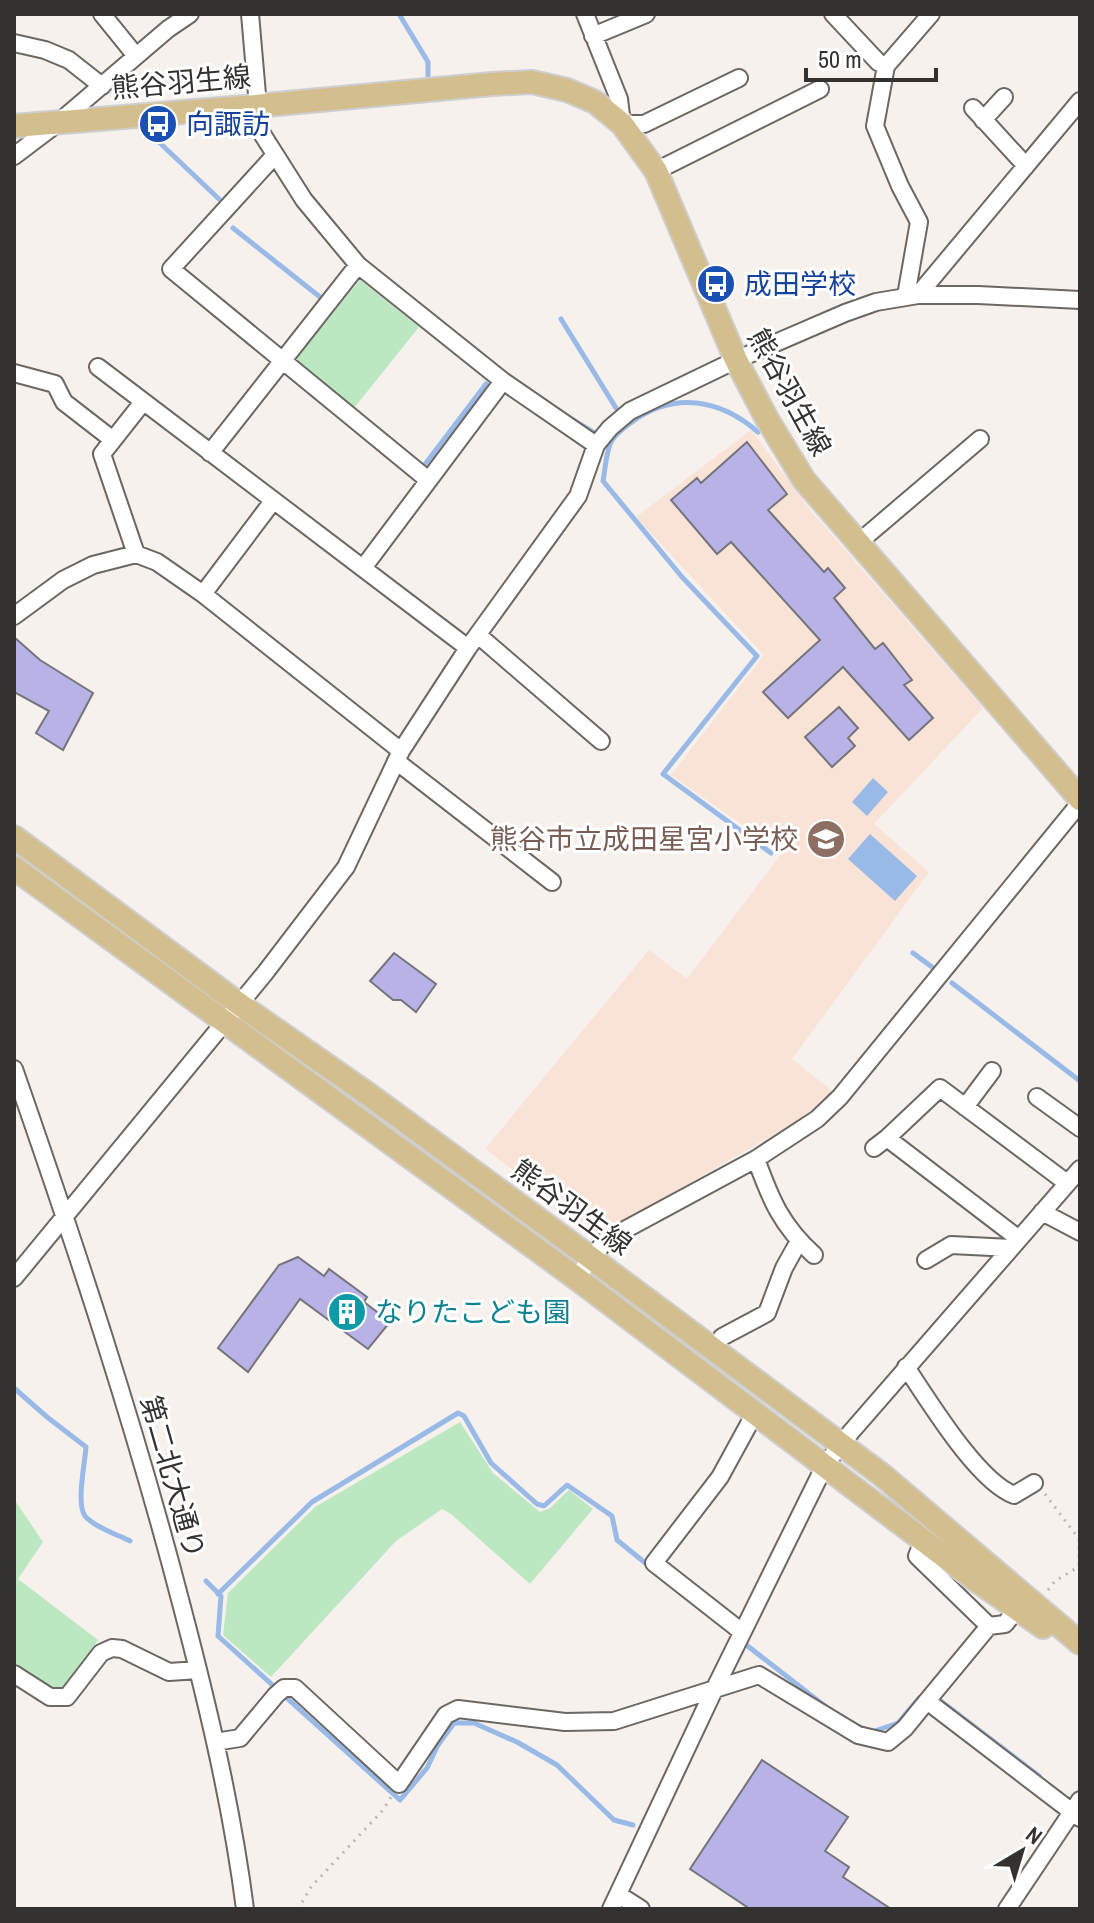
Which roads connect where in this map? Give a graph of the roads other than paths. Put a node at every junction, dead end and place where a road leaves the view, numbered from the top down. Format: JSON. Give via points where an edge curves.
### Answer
{"nodes":[{"id":1,"x":102,"y":14,"type":"edge"},
{"id":2,"x":190,"y":14,"type":"edge"},
{"id":3,"x":250,"y":14,"type":"edge"},
{"id":4,"x":585,"y":14,"type":"edge"},
{"id":5,"x":646,"y":14,"type":"edge"},
{"id":6,"x":833,"y":14,"type":"edge"},
{"id":7,"x":931,"y":14,"type":"edge"},
{"id":8,"x":593,"y":36,"type":"junction"},
{"id":9,"x":14,"y":43,"type":"edge"},
{"id":10,"x":136,"y":56,"type":"junction"},
{"id":11,"x":886,"y":66,"type":"junction"},
{"id":12,"x":739,"y":78,"type":"dead end"},
{"id":13,"x":102,"y":86,"type":"junction"},
{"id":14,"x":820,"y":89,"type":"dead end"},
{"id":15,"x":1004,"y":97,"type":"dead end"},
{"id":16,"x":1080,"y":101,"type":"edge"},
{"id":17,"x":251,"y":107,"type":"junction"},
{"id":18,"x":59,"y":122,"type":"junction"},
{"id":19,"x":622,"y":124,"type":"junction"},
{"id":20,"x":14,"y":126,"type":"edge"},
{"id":21,"x":275,"y":155,"type":"junction"},
{"id":22,"x":14,"y":156,"type":"edge"},
{"id":23,"x":1026,"y":166,"type":"junction"},
{"id":24,"x":656,"y":171,"type":"junction"},
{"id":25,"x":358,"y":265,"type":"junction"},
{"id":26,"x":912,"y":295,"type":"junction"},
{"id":27,"x":1080,"y":300,"type":"edge"},
{"id":28,"x":736,"y":360,"type":"junction"},
{"id":29,"x":281,"y":361,"type":"junction"},
{"id":30,"x":98,"y":367,"type":"dead end"},
{"id":31,"x":14,"y":373,"type":"edge"},
{"id":32,"x":503,"y":381,"type":"junction"},
{"id":33,"x":143,"y":402,"type":"junction"},
{"id":34,"x":980,"y":439,"type":"dead end"},
{"id":35,"x":113,"y":440,"type":"junction"},
{"id":36,"x":596,"y":445,"type":"junction"},
{"id":37,"x":210,"y":453,"type":"junction"},
{"id":38,"x":427,"y":479,"type":"junction"},
{"id":39,"x":273,"y":501,"type":"junction"},
{"id":40,"x":858,"y":543,"type":"junction"},
{"id":41,"x":136,"y":554,"type":"junction"},
{"id":42,"x":363,"y":568,"type":"junction"},
{"id":43,"x":203,"y":594,"type":"junction"},
{"id":44,"x":14,"y":616,"type":"edge"},
{"id":45,"x":473,"y":642,"type":"junction"},
{"id":46,"x":601,"y":741,"type":"dead end"},
{"id":47,"x":398,"y":756,"type":"junction"},
{"id":48,"x":1080,"y":801,"type":"edge"},
{"id":49,"x":14,"y":837,"type":"edge"},
{"id":50,"x":14,"y":868,"type":"edge"},
{"id":51,"x":552,"y":882,"type":"dead end"},
{"id":52,"x":239,"y":1004,"type":"junction"},
{"id":53,"x":225,"y":1022,"type":"junction"},
{"id":54,"x":14,"y":1069,"type":"edge"},
{"id":55,"x":992,"y":1071,"type":"dead end"},
{"id":56,"x":1037,"y":1097,"type":"dead end"},
{"id":57,"x":965,"y":1107,"type":"junction"},
{"id":58,"x":1080,"y":1128,"type":"edge"},
{"id":59,"x":756,"y":1159,"type":"junction"},
{"id":60,"x":1080,"y":1169,"type":"edge"},
{"id":61,"x":1067,"y":1183,"type":"junction"},
{"id":62,"x":1042,"y":1212,"type":"junction"},
{"id":63,"x":65,"y":1217,"type":"junction"},
{"id":64,"x":1080,"y":1232,"type":"edge"},
{"id":65,"x":799,"y":1241,"type":"junction"},
{"id":66,"x":1015,"y":1244,"type":"junction"},
{"id":67,"x":814,"y":1255,"type":"dead end"},
{"id":68,"x":591,"y":1258,"type":"junction"},
{"id":69,"x":926,"y":1260,"type":"dead end"},
{"id":70,"x":14,"y":1278,"type":"edge"},
{"id":71,"x":576,"y":1278,"type":"junction"},
{"id":72,"x":722,"y":1337,"type":"dead end"},
{"id":73,"x":906,"y":1367,"type":"junction"},
{"id":74,"x":755,"y":1413,"type":"junction"},
{"id":75,"x":841,"y":1444,"type":"junction"},
{"id":76,"x":825,"y":1465,"type":"junction"},
{"id":77,"x":1034,"y":1483,"type":"road end"},
{"id":78,"x":923,"y":1541,"type":"junction"},
{"id":79,"x":1027,"y":1608,"type":"junction"},
{"id":80,"x":989,"y":1626,"type":"junction"},
{"id":81,"x":742,"y":1632,"type":"junction"},
{"id":82,"x":1080,"y":1643,"type":"edge"},
{"id":83,"x":1080,"y":1652,"type":"edge"},
{"id":84,"x":198,"y":1670,"type":"junction"},
{"id":85,"x":14,"y":1674,"type":"edge"},
{"id":86,"x":714,"y":1690,"type":"junction"},
{"id":87,"x":927,"y":1701,"type":"junction"},
{"id":88,"x":215,"y":1742,"type":"junction"},
{"id":89,"x":1077,"y":1810,"type":"edge"},
{"id":90,"x":615,"y":1902,"type":"edge"},
{"id":91,"x":245,"y":1909,"type":"edge"},
{"id":92,"x":641,"y":1909,"type":"edge"},
{"id":93,"x":1007,"y":1909,"type":"edge"}],
"edges":[{"from":1,"to":10,"type":"street"},
{"from":2,"to":10,"type":"street"},
{"from":3,"to":17,"type":"street"},
{"from":4,"to":8,"type":"street"},
{"from":5,"to":8,"type":"street"},
{"from":6,"to":11,"type":"street"},
{"from":7,"to":11,"type":"street"},
{"from":8,"to":19,"type":"street","via":[[619,99]]},
{"from":9,"to":13,"type":"street","via":[[69,60]]},
{"from":10,"to":13,"type":"street"},
{"from":11,"to":26,"type":"street","via":[[875,126],[919,222]]},
{"from":12,"to":19,"type":"street","via":[[644,124]]},
{"from":13,"to":18,"type":"street"},
{"from":14,"to":24,"type":"street"},
{"from":15,"to":23,"type":"street","via":[[978,114]]},
{"from":16,"to":23,"type":"street"},
{"from":17,"to":18,"type":"main road","name":"熊谷羽生線"},
{"from":17,"to":19,"type":"main road","name":"熊谷羽生線","via":[[532,82],[595,102]]},
{"from":17,"to":21,"type":"street"},
{"from":18,"to":20,"type":"main road","name":"熊谷羽生線"},
{"from":18,"to":22,"type":"street"},
{"from":19,"to":24,"type":"main road","name":"熊谷羽生線"},
{"from":21,"to":25,"type":"street"},
{"from":21,"to":29,"type":"street","via":[[171,269]]},
{"from":23,"to":26,"type":"street"},
{"from":24,"to":28,"type":"main road","name":"熊谷羽生線"},
{"from":25,"to":29,"type":"street"},
{"from":25,"to":32,"type":"street"},
{"from":26,"to":27,"type":"street"},
{"from":26,"to":28,"type":"street","via":[[845,313]]},
{"from":28,"to":36,"type":"street","via":[[630,411]]},
{"from":28,"to":40,"type":"main road","name":"熊谷羽生線","via":[[798,470]]},
{"from":29,"to":37,"type":"street"},
{"from":29,"to":38,"type":"street"},
{"from":30,"to":33,"type":"street"},
{"from":31,"to":35,"type":"street","via":[[55,384],[64,402]]},
{"from":32,"to":36,"type":"street"},
{"from":32,"to":38,"type":"street"},
{"from":33,"to":35,"type":"street"},
{"from":33,"to":37,"type":"street"},
{"from":34,"to":40,"type":"street"},
{"from":35,"to":41,"type":"street","via":[[102,454]]},
{"from":36,"to":45,"type":"street","via":[[578,496]]},
{"from":37,"to":39,"type":"street"},
{"from":38,"to":42,"type":"street"},
{"from":39,"to":42,"type":"street"},
{"from":39,"to":43,"type":"street"},
{"from":40,"to":48,"type":"main road","name":"熊谷羽生線"},
{"from":41,"to":43,"type":"street"},
{"from":41,"to":44,"type":"street","via":[[93,565],[63,580]]},
{"from":42,"to":45,"type":"street"},
{"from":43,"to":47,"type":"street"},
{"from":45,"to":46,"type":"street"},
{"from":45,"to":47,"type":"street"},
{"from":47,"to":51,"type":"street"},
{"from":47,"to":52,"type":"street","via":[[346,867]]},
{"from":48,"to":59,"type":"street","via":[[840,1097],[817,1119]]},
{"from":49,"to":52,"type":"main road","name":"熊谷羽生線"},
{"from":50,"to":53,"type":"main road","name":"熊谷羽生線"},
{"from":52,"to":53,"type":"street"},
{"from":52,"to":68,"type":"main road","name":"熊谷羽生線"},
{"from":53,"to":63,"type":"street"},
{"from":53,"to":71,"type":"main road","name":"熊谷羽生線"},
{"from":54,"to":63,"type":"street","name":"第二北大通り"},
{"from":55,"to":57,"type":"street"},
{"from":56,"to":58,"type":"street"},
{"from":57,"to":61,"type":"street"},
{"from":57,"to":66,"type":"street","via":[[940,1088],[881,1143]]},
{"from":59,"to":65,"type":"street","via":[[772,1204]]},
{"from":59,"to":68,"type":"street","via":[[606,1240]]},
{"from":60,"to":61,"type":"street"},
{"from":61,"to":62,"type":"street"},
{"from":62,"to":64,"type":"street"},
{"from":62,"to":66,"type":"street"},
{"from":63,"to":70,"type":"street"},
{"from":63,"to":84,"type":"street","name":"第二北大通り","via":[[136,1439]]},
{"from":65,"to":67,"type":"street"},
{"from":65,"to":72,"type":"street","via":[[767,1313]]},
{"from":66,"to":69,"type":"street","via":[[951,1245]]},
{"from":66,"to":73,"type":"street"},
{"from":68,"to":71,"type":"street"},
{"from":68,"to":75,"type":"main road","name":"熊谷羽生線"},
{"from":71,"to":74,"type":"main road","name":"熊谷羽生線"},
{"from":73,"to":75,"type":"street"},
{"from":73,"to":77,"type":"street","via":[[994,1485],[1014,1495]]},
{"from":74,"to":76,"type":"main road","name":"熊谷羽生線"},
{"from":74,"to":81,"type":"street","via":[[720,1477],[654,1563]]},
{"from":75,"to":76,"type":"street"},
{"from":75,"to":79,"type":"main road","name":"熊谷羽生線"},
{"from":76,"to":78,"type":"main road","name":"熊谷羽生線"},
{"from":76,"to":81,"type":"street"},
{"from":78,"to":79,"type":"main road","name":"熊谷羽生線"},
{"from":78,"to":80,"type":"street","via":[[917,1556]]},
{"from":79,"to":80,"type":"street","via":[[1005,1624]]},
{"from":79,"to":82,"type":"main road","name":"熊谷羽生線"},
{"from":79,"to":83,"type":"main road","name":"熊谷羽生線"},
{"from":80,"to":87,"type":"street"},
{"from":81,"to":86,"type":"street"},
{"from":84,"to":85,"type":"street","via":[[169,1672],[112,1648],[101,1653],[67,1697],[50,1697]]},
{"from":84,"to":88,"type":"street","name":"第二北大通り"},
{"from":86,"to":87,"type":"street","via":[[759,1675],[858,1735],[888,1742]]},
{"from":86,"to":88,"type":"street","via":[[614,1721],[565,1722],[458,1709],[446,1715],[399,1784],[295,1688],[280,1692],[240,1738]]},
{"from":86,"to":90,"type":"street"},
{"from":87,"to":89,"type":"street"},
{"from":88,"to":91,"type":"street","name":"第二北大通り"},
{"from":89,"to":93,"type":"street"},
{"from":90,"to":92,"type":"street"}]}
